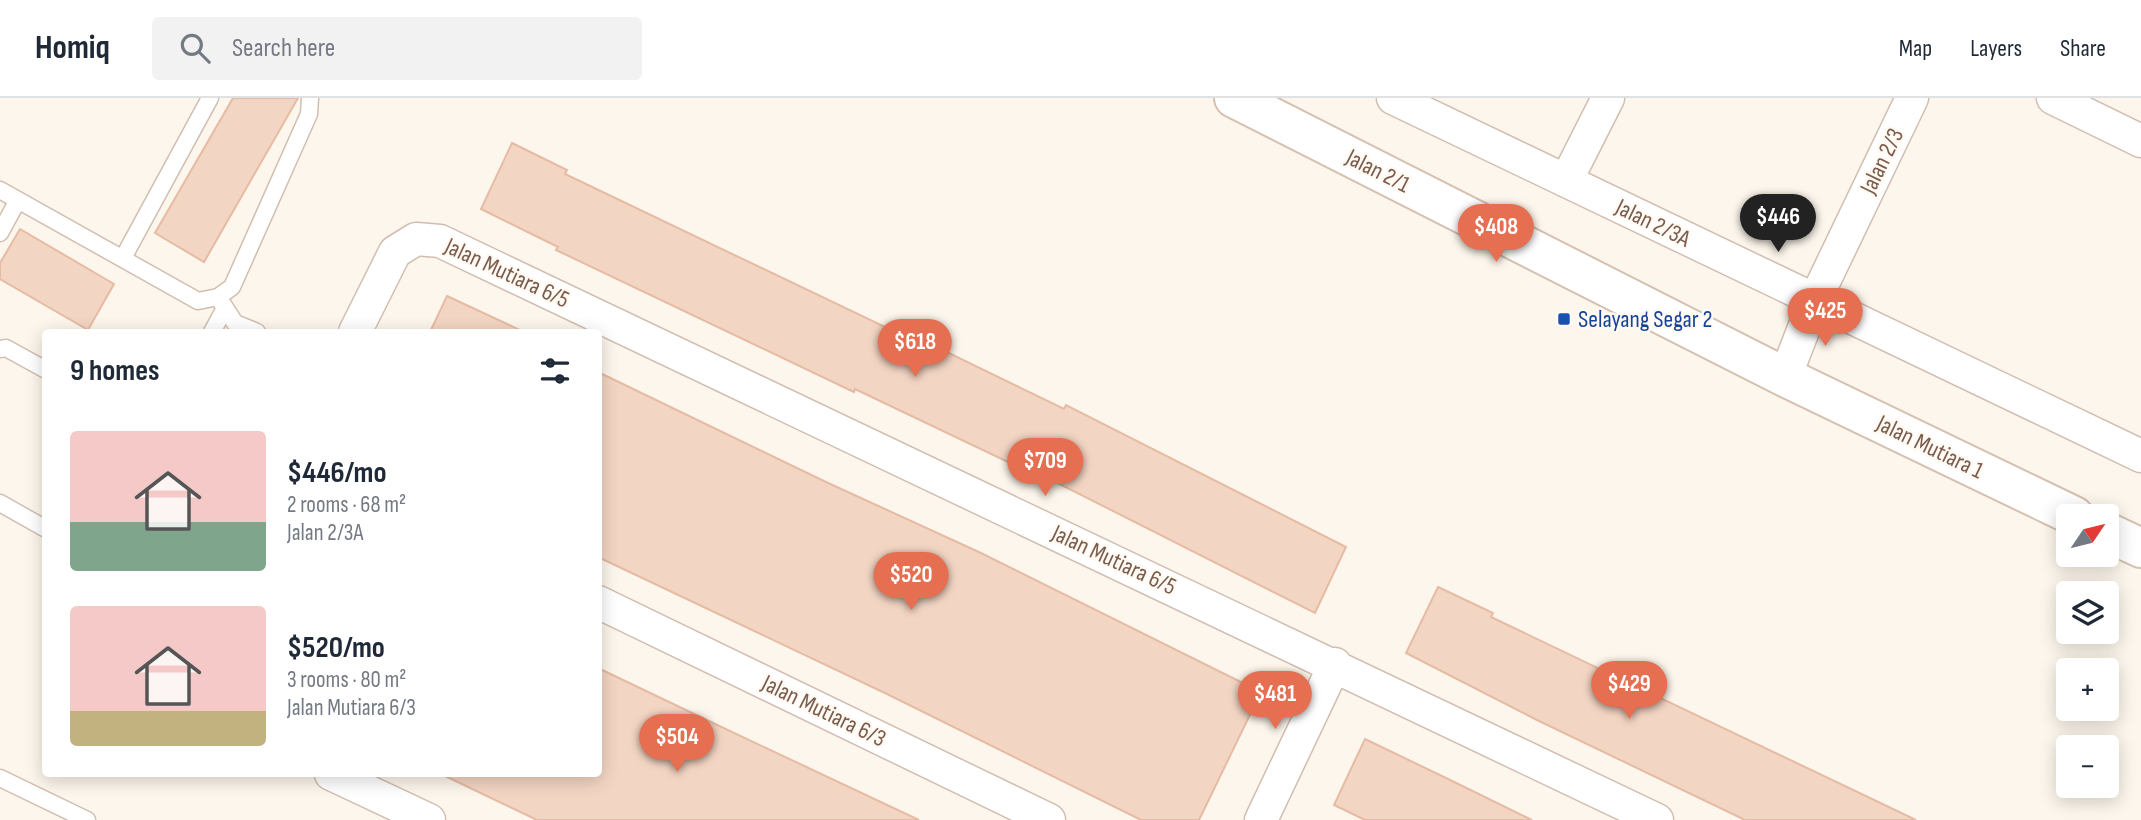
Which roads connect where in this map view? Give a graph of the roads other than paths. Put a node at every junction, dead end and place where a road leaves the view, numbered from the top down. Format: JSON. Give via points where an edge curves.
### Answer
{"nodes":[{"id":1,"x":210,"y":98,"type":"edge"},
{"id":2,"x":310,"y":98,"type":"edge"},
{"id":3,"x":1234,"y":98,"type":"edge"},
{"id":4,"x":1393,"y":98,"type":"edge"},
{"id":5,"x":1608,"y":98,"type":"edge"},
{"id":6,"x":1912,"y":98,"type":"edge"},
{"id":7,"x":2053,"y":98,"type":"edge"},
{"id":8,"x":2141,"y":141,"type":"edge"},
{"id":9,"x":1566,"y":181,"type":"junction"},
{"id":10,"x":0,"y":190,"type":"edge"},
{"id":11,"x":18,"y":200,"type":"junction"},
{"id":12,"x":0,"y":233,"type":"edge"},
{"id":13,"x":123,"y":258,"type":"junction"},
{"id":14,"x":1815,"y":300,"type":"junction"},
{"id":15,"x":222,"y":302,"type":"junction"},
{"id":16,"x":213,"y":329,"type":"edge"},
{"id":17,"x":250,"y":329,"type":"edge"},
{"id":18,"x":356,"y":329,"type":"edge"},
{"id":19,"x":0,"y":349,"type":"edge"},
{"id":20,"x":42,"y":368,"type":"edge"},
{"id":21,"x":1785,"y":377,"type":"junction"},
{"id":22,"x":2141,"y":456,"type":"edge"},
{"id":23,"x":0,"y":503,"type":"edge"},
{"id":24,"x":2056,"y":507,"type":"edge"},
{"id":25,"x":42,"y":527,"type":"edge"},
{"id":26,"x":2119,"y":538,"type":"edge"},
{"id":27,"x":2141,"y":548,"type":"edge"},
{"id":28,"x":602,"y":605,"type":"edge"},
{"id":29,"x":1335,"y":664,"type":"junction"},
{"id":30,"x":337,"y":777,"type":"edge"},
{"id":31,"x":0,"y":778,"type":"edge"},
{"id":32,"x":87,"y":820,"type":"edge"},
{"id":33,"x":429,"y":820,"type":"edge"},
{"id":34,"x":1049,"y":820,"type":"edge"},
{"id":35,"x":1261,"y":820,"type":"edge"},
{"id":36,"x":1657,"y":820,"type":"edge"}],
"edges":[{"from":1,"to":13,"type":"lane"},
{"from":2,"to":15,"type":"lane","via":[[309,114]]},
{"from":3,"to":21,"type":"street","name":"Jalan 2/1"},
{"from":4,"to":9,"type":"street","name":"Jalan 2/3A"},
{"from":5,"to":9,"type":"street"},
{"from":6,"to":14,"type":"street","name":"Jalan 2/3"},
{"from":7,"to":8,"type":"street"},
{"from":9,"to":14,"type":"street","name":"Jalan 2/3A"},
{"from":10,"to":11,"type":"lane"},
{"from":11,"to":12,"type":"lane"},
{"from":11,"to":13,"type":"lane"},
{"from":13,"to":15,"type":"lane","via":[[198,301]]},
{"from":14,"to":21,"type":"street","name":"Jalan 2/3"},
{"from":14,"to":22,"type":"street","name":"Jalan 2/3A"},
{"from":15,"to":16,"type":"lane"},
{"from":15,"to":17,"type":"lane","via":[[235,323]]},
{"from":18,"to":29,"type":"street","name":"Jalan Mutiara 6/5","via":[[395,252],[416,239],[440,241]]},
{"from":19,"to":20,"type":"lane"},
{"from":21,"to":24,"type":"street","name":"Jalan Mutiara 1"},
{"from":23,"to":25,"type":"lane"},
{"from":26,"to":27,"type":"street"},
{"from":28,"to":34,"type":"street","name":"Jalan Mutiara 6/3"},
{"from":29,"to":35,"type":"street"},
{"from":29,"to":36,"type":"street","name":"Jalan Mutiara 6/5"},
{"from":30,"to":33,"type":"street"},
{"from":31,"to":32,"type":"lane"}]}
